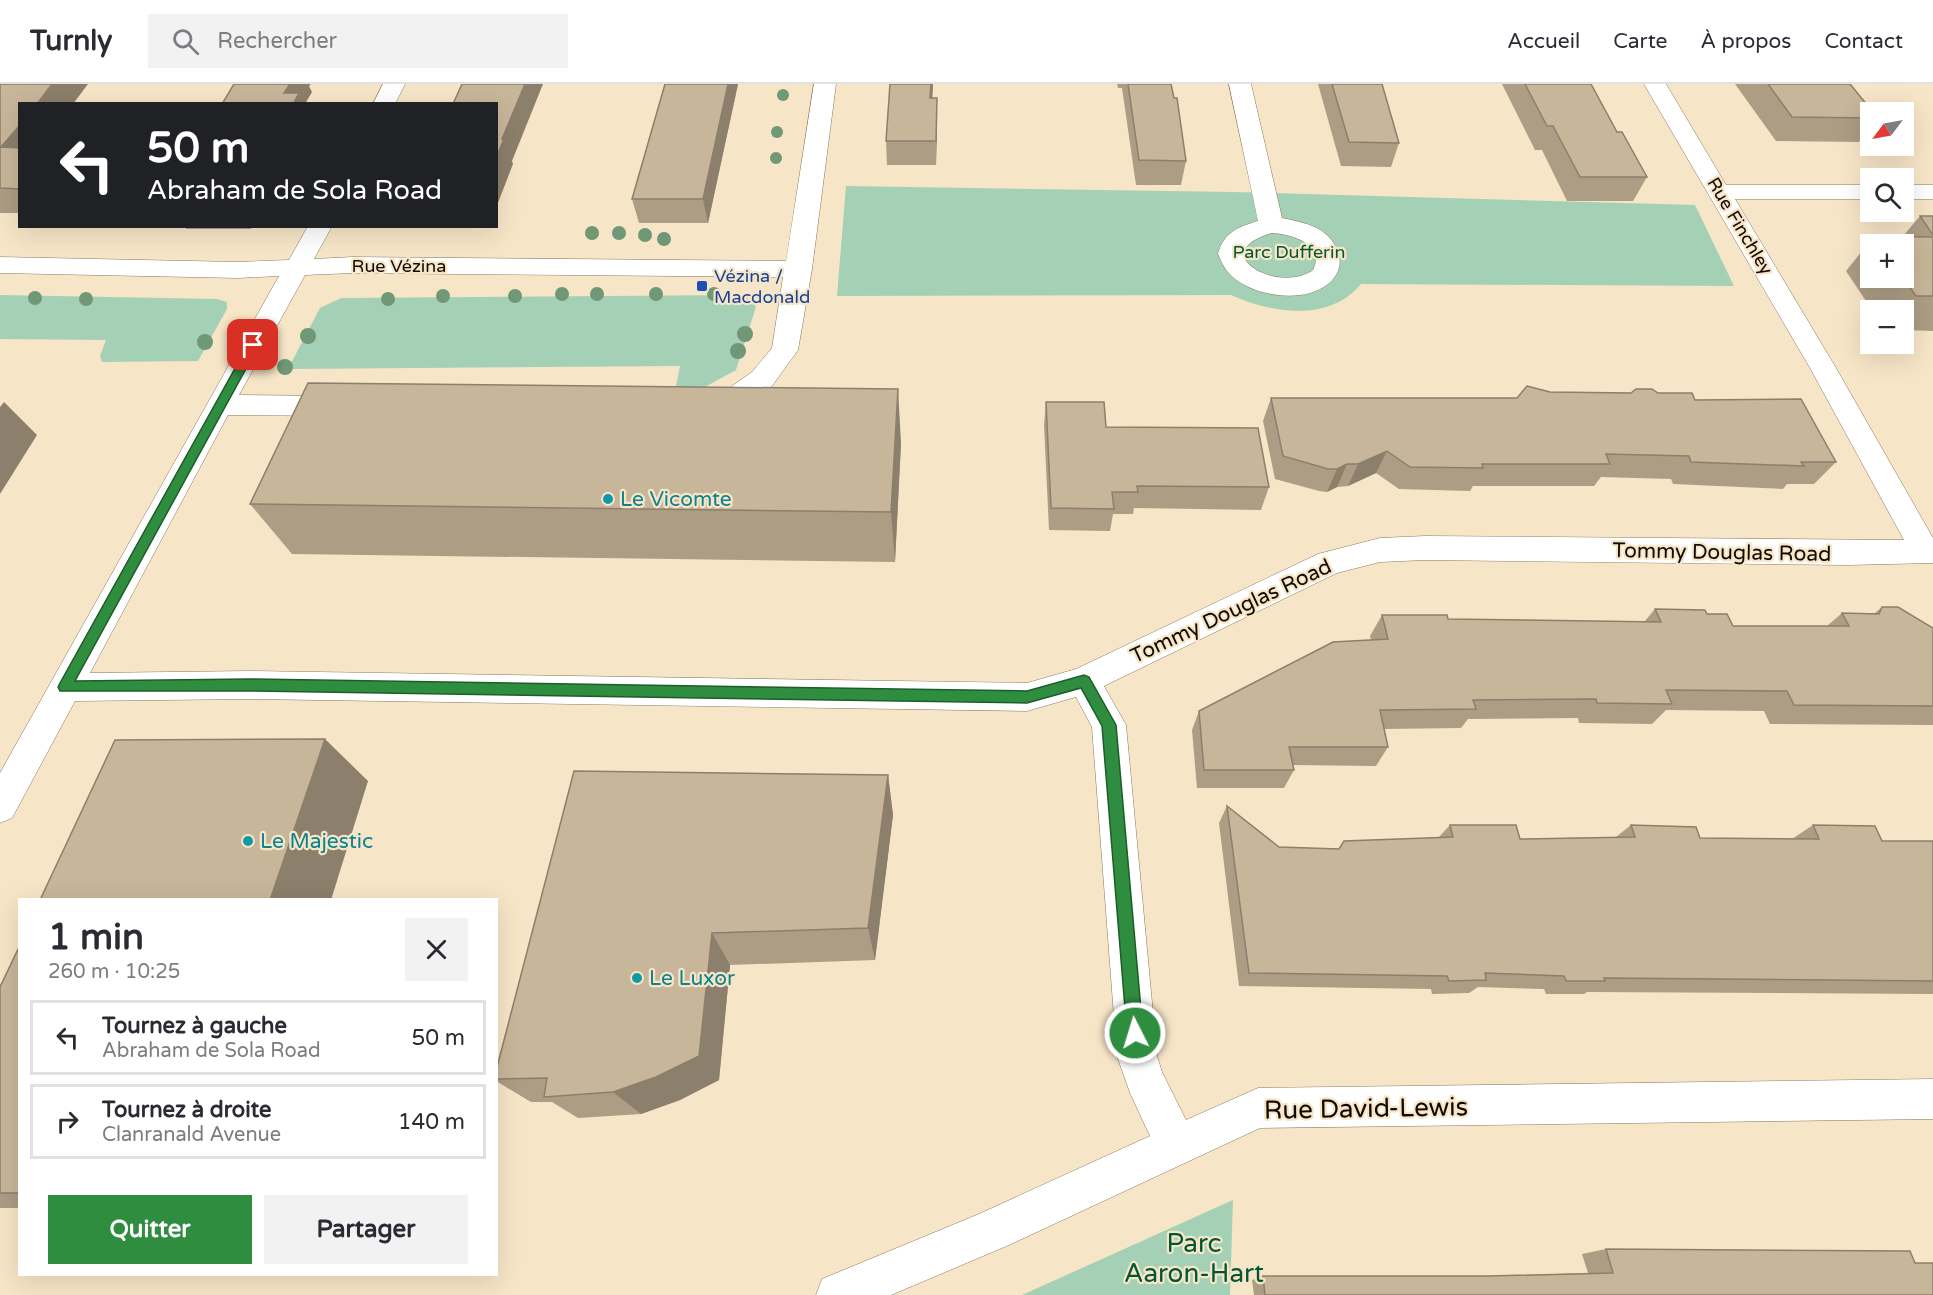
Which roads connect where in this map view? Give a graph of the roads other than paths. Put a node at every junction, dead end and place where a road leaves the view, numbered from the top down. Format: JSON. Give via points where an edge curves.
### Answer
{"nodes":[{"id":1,"x":394,"y":84,"type":"edge"},
{"id":2,"x":825,"y":84,"type":"edge"},
{"id":3,"x":1240,"y":84,"type":"edge"},
{"id":4,"x":1655,"y":84,"type":"edge"},
{"id":5,"x":385,"y":102,"type":"edge"},
{"id":6,"x":1721,"y":192,"type":"junction"},
{"id":7,"x":1860,"y":192,"type":"edge"},
{"id":8,"x":1914,"y":192,"type":"edge"},
{"id":9,"x":1933,"y":192,"type":"edge"},
{"id":10,"x":1271,"y":225,"type":"dead end"},
{"id":11,"x":319,"y":228,"type":"edge"},
{"id":12,"x":0,"y":265,"type":"edge"},
{"id":13,"x":299,"y":267,"type":"junction"},
{"id":14,"x":799,"y":268,"type":"junction"},
{"id":15,"x":221,"y":405,"type":"junction"},
{"id":16,"x":373,"y":406,"type":"edge"},
{"id":17,"x":689,"y":420,"type":"edge"},
{"id":18,"x":1929,"y":551,"type":"edge"},
{"id":19,"x":1084,"y":681,"type":"junction"},
{"id":20,"x":64,"y":687,"type":"junction"},
{"id":21,"x":0,"y":807,"type":"edge"},
{"id":22,"x":1933,"y":1100,"type":"edge"},
{"id":23,"x":1176,"y":1144,"type":"junction"},
{"id":24,"x":838,"y":1295,"type":"edge"}],
"edges":[{"from":1,"to":5,"type":"street"},
{"from":2,"to":14,"type":"street"},
{"from":3,"to":10,"type":"street"},
{"from":4,"to":6,"type":"street","name":"Rue Finchley"},
{"from":6,"to":7,"type":"street"},
{"from":6,"to":18,"type":"street","name":"Rue Finchley"},
{"from":8,"to":9,"type":"street"},
{"from":11,"to":13,"type":"street"},
{"from":12,"to":13,"type":"street","name":"Rue Vézina","via":[[238,270]]},
{"from":13,"to":14,"type":"street","name":"Rue Vézina"},
{"from":13,"to":15,"type":"street"},
{"from":14,"to":17,"type":"street","via":[[785,350],[762,379],[742,395],[711,414]]},
{"from":15,"to":16,"type":"street"},
{"from":15,"to":20,"type":"street"},
{"from":18,"to":19,"type":"street","name":"Tommy Douglas Road","via":[[1380,550],[1329,563]]},
{"from":19,"to":20,"type":"street","name":"Tommy Douglas Road","via":[[1027,697],[250,685]]},
{"from":19,"to":23,"type":"street","via":[[1109,725],[1137,1056]]},
{"from":20,"to":21,"type":"street"},
{"from":22,"to":23,"type":"street","name":"Rue David-Lewis","via":[[1258,1108]]},
{"from":23,"to":24,"type":"street","name":"Rue David-Lewis","via":[[994,1230]]}]}
